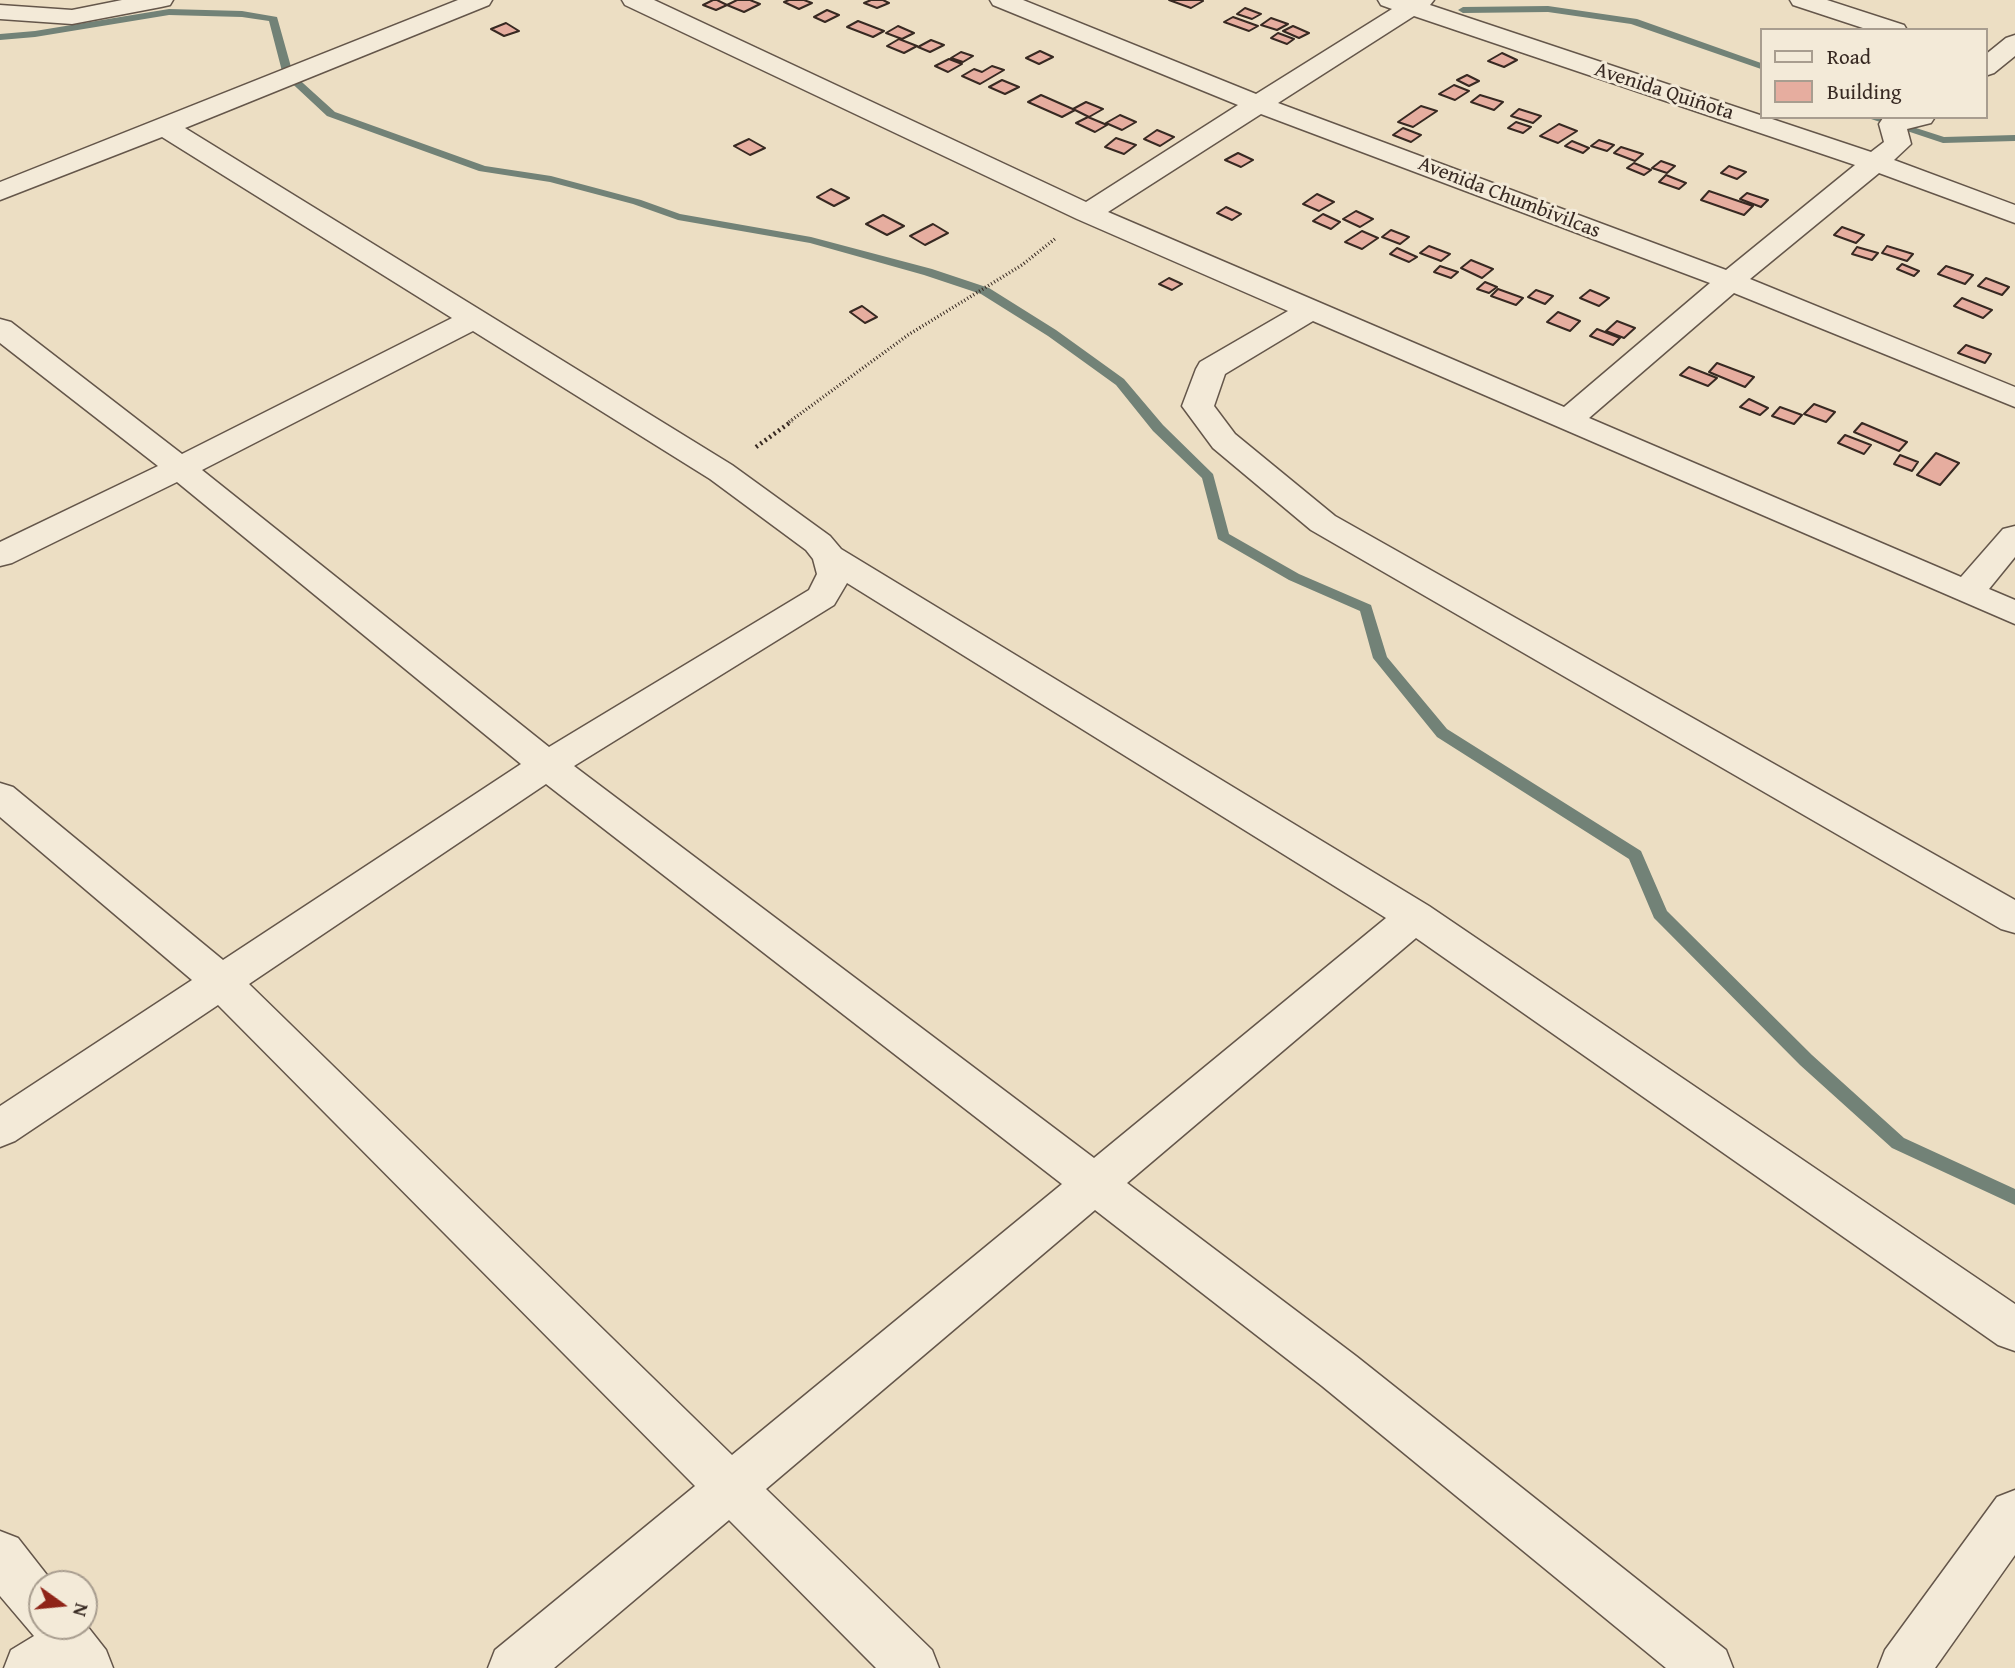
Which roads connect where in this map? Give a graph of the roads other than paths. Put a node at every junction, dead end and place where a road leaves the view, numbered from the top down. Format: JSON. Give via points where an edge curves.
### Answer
{"nodes":[{"id":1,"x":161,"y":0,"type":"edge"},
{"id":2,"x":480,"y":0,"type":"edge"},
{"id":3,"x":634,"y":0,"type":"edge"},
{"id":4,"x":1002,"y":0,"type":"edge"},
{"id":5,"x":1801,"y":0,"type":"edge"},
{"id":6,"x":1407,"y":2,"type":"edge"},
{"id":7,"x":0,"y":12,"type":"edge"},
{"id":8,"x":1889,"y":28,"type":"edge"},
{"id":9,"x":2015,"y":43,"type":"edge"},
{"id":10,"x":1995,"y":64,"type":"edge"},
{"id":11,"x":1258,"y":104,"type":"junction"},
{"id":12,"x":1913,"y":119,"type":"edge"},
{"id":13,"x":162,"y":125,"type":"junction"},
{"id":14,"x":1876,"y":163,"type":"junction"},
{"id":15,"x":0,"y":192,"type":"edge"},
{"id":16,"x":1087,"y":213,"type":"junction"},
{"id":17,"x":2015,"y":215,"type":"edge"},
{"id":18,"x":1730,"y":281,"type":"junction"},
{"id":19,"x":1312,"y":309,"type":"junction"},
{"id":20,"x":475,"y":318,"type":"junction"},
{"id":21,"x":0,"y":328,"type":"edge"},
{"id":22,"x":2015,"y":398,"type":"edge"},
{"id":23,"x":1569,"y":419,"type":"junction"},
{"id":24,"x":180,"y":468,"type":"junction"},
{"id":25,"x":2015,"y":536,"type":"edge"},
{"id":26,"x":0,"y":555,"type":"edge"},
{"id":27,"x":829,"y":557,"type":"junction"},
{"id":28,"x":1968,"y":591,"type":"junction"},
{"id":29,"x":2015,"y":613,"type":"edge"},
{"id":30,"x":547,"y":765,"type":"junction"},
{"id":31,"x":0,"y":796,"type":"edge"},
{"id":32,"x":1415,"y":918,"type":"junction"},
{"id":33,"x":2015,"y":918,"type":"edge"},
{"id":34,"x":221,"y":982,"type":"junction"},
{"id":35,"x":0,"y":1129,"type":"edge"},
{"id":36,"x":1094,"y":1184,"type":"junction"},
{"id":37,"x":2015,"y":1330,"type":"edge"},
{"id":38,"x":732,"y":1487,"type":"junction"},
{"id":39,"x":2015,"y":1513,"type":"edge"},
{"id":40,"x":0,"y":1555,"type":"edge"},
{"id":41,"x":56,"y":1643,"type":"edge"},
{"id":42,"x":514,"y":1668,"type":"edge"},
{"id":43,"x":913,"y":1668,"type":"edge"},
{"id":44,"x":1707,"y":1668,"type":"edge"},
{"id":45,"x":1903,"y":1668,"type":"edge"}],
"edges":[{"from":1,"to":7,"type":"street","via":[[72,17]]},
{"from":2,"to":13,"type":"street"},
{"from":3,"to":16,"type":"street"},
{"from":4,"to":11,"type":"street","name":"Avenida Chumbivilcas"},
{"from":5,"to":8,"type":"street"},
{"from":6,"to":11,"type":"street"},
{"from":6,"to":14,"type":"street","name":"Avenida Quiñota"},
{"from":9,"to":10,"type":"street"},
{"from":11,"to":16,"type":"street"},
{"from":11,"to":18,"type":"street","name":"Avenida Chumbivilcas"},
{"from":12,"to":14,"type":"street","via":[[1892,124],[1898,144]]},
{"from":13,"to":15,"type":"street"},
{"from":13,"to":20,"type":"street"},
{"from":14,"to":17,"type":"street","name":"Avenida Quiñota"},
{"from":14,"to":18,"type":"street"},
{"from":16,"to":19,"type":"street"},
{"from":18,"to":22,"type":"street","name":"Avenida Chumbivilcas"},
{"from":18,"to":23,"type":"street"},
{"from":19,"to":23,"type":"street"},
{"from":19,"to":33,"type":"street","via":[[1212,369],[1198,406],[1224,441],[1323,523]]},
{"from":20,"to":24,"type":"street"},
{"from":20,"to":27,"type":"street","via":[[722,472],[818,543]]},
{"from":21,"to":24,"type":"street"},
{"from":23,"to":28,"type":"street"},
{"from":24,"to":26,"type":"street"},
{"from":24,"to":30,"type":"street"},
{"from":25,"to":28,"type":"street"},
{"from":27,"to":30,"type":"street","via":[[834,574],[822,597]]},
{"from":27,"to":32,"type":"street"},
{"from":28,"to":29,"type":"street"},
{"from":30,"to":34,"type":"street"},
{"from":30,"to":36,"type":"street"},
{"from":31,"to":34,"type":"street"},
{"from":32,"to":36,"type":"street"},
{"from":32,"to":37,"type":"street"},
{"from":34,"to":35,"type":"street"},
{"from":34,"to":38,"type":"street"},
{"from":36,"to":38,"type":"street"},
{"from":36,"to":44,"type":"street","via":[[1339,1371]]},
{"from":38,"to":42,"type":"street"},
{"from":38,"to":43,"type":"street"},
{"from":39,"to":45,"type":"street"},
{"from":40,"to":41,"type":"street"}]}
